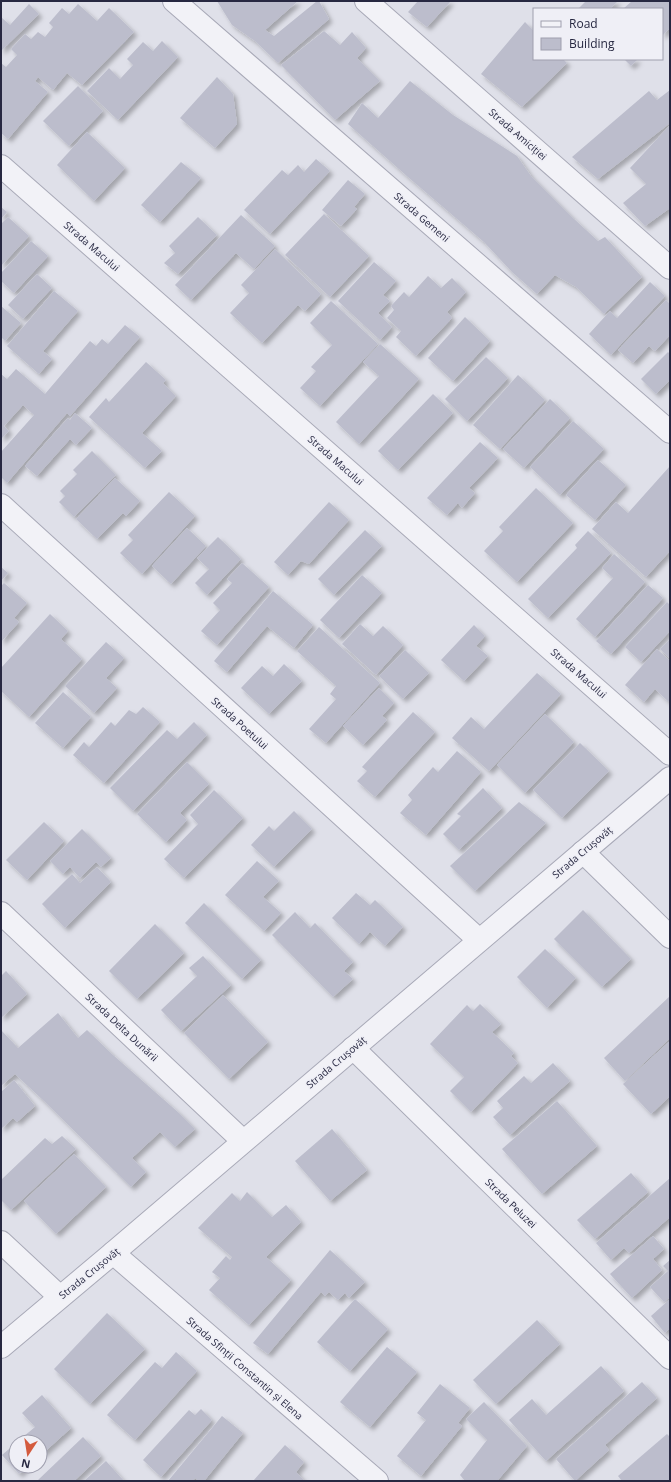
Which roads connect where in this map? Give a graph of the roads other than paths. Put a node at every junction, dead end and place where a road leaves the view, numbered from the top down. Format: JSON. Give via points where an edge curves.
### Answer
{"nodes":[{"id":1,"x":174,"y":1,"type":"edge"},
{"id":2,"x":366,"y":1,"type":"edge"},
{"id":3,"x":1,"y":166,"type":"edge"},
{"id":4,"x":670,"y":268,"type":"edge"},
{"id":5,"x":670,"y":432,"type":"edge"},
{"id":6,"x":1,"y":505,"type":"edge"},
{"id":7,"x":670,"y":754,"type":"edge"},
{"id":8,"x":670,"y":778,"type":"edge"},
{"id":9,"x":583,"y":852,"type":"junction"},
{"id":10,"x":1,"y":913,"type":"edge"},
{"id":11,"x":670,"y":937,"type":"edge"},
{"id":12,"x":479,"y":940,"type":"junction"},
{"id":13,"x":353,"y":1048,"type":"junction"},
{"id":14,"x":243,"y":1141,"type":"junction"},
{"id":15,"x":1,"y":1242,"type":"edge"},
{"id":16,"x":113,"y":1253,"type":"junction"},
{"id":17,"x":60,"y":1297,"type":"junction"},
{"id":18,"x":1,"y":1347,"type":"edge"},
{"id":19,"x":670,"y":1358,"type":"edge"},
{"id":20,"x":377,"y":1481,"type":"edge"}],
"edges":[{"from":1,"to":5,"type":"street","name":"Strada Gemeni"},
{"from":2,"to":4,"type":"street","name":"Strada Amiciției"},
{"from":3,"to":7,"type":"street","name":"Strada Macului"},
{"from":6,"to":12,"type":"street","name":"Strada Poetului"},
{"from":8,"to":9,"type":"street","name":"Strada Crușovăț"},
{"from":9,"to":11,"type":"street"},
{"from":9,"to":12,"type":"street","name":"Strada Crușovăț"},
{"from":10,"to":14,"type":"street","name":"Strada Delta Dunării"},
{"from":12,"to":13,"type":"street","name":"Strada Crușovăț"},
{"from":13,"to":14,"type":"street","name":"Strada Crușovăț"},
{"from":13,"to":19,"type":"street","name":"Strada Peluzei"},
{"from":14,"to":16,"type":"street","name":"Strada Crușovăț"},
{"from":15,"to":17,"type":"street"},
{"from":16,"to":17,"type":"street","name":"Strada Crușovăț"},
{"from":16,"to":20,"type":"street","name":"Strada Sfinții Constantin și Elena"},
{"from":17,"to":18,"type":"street","name":"Strada Crușovăț"}]}
